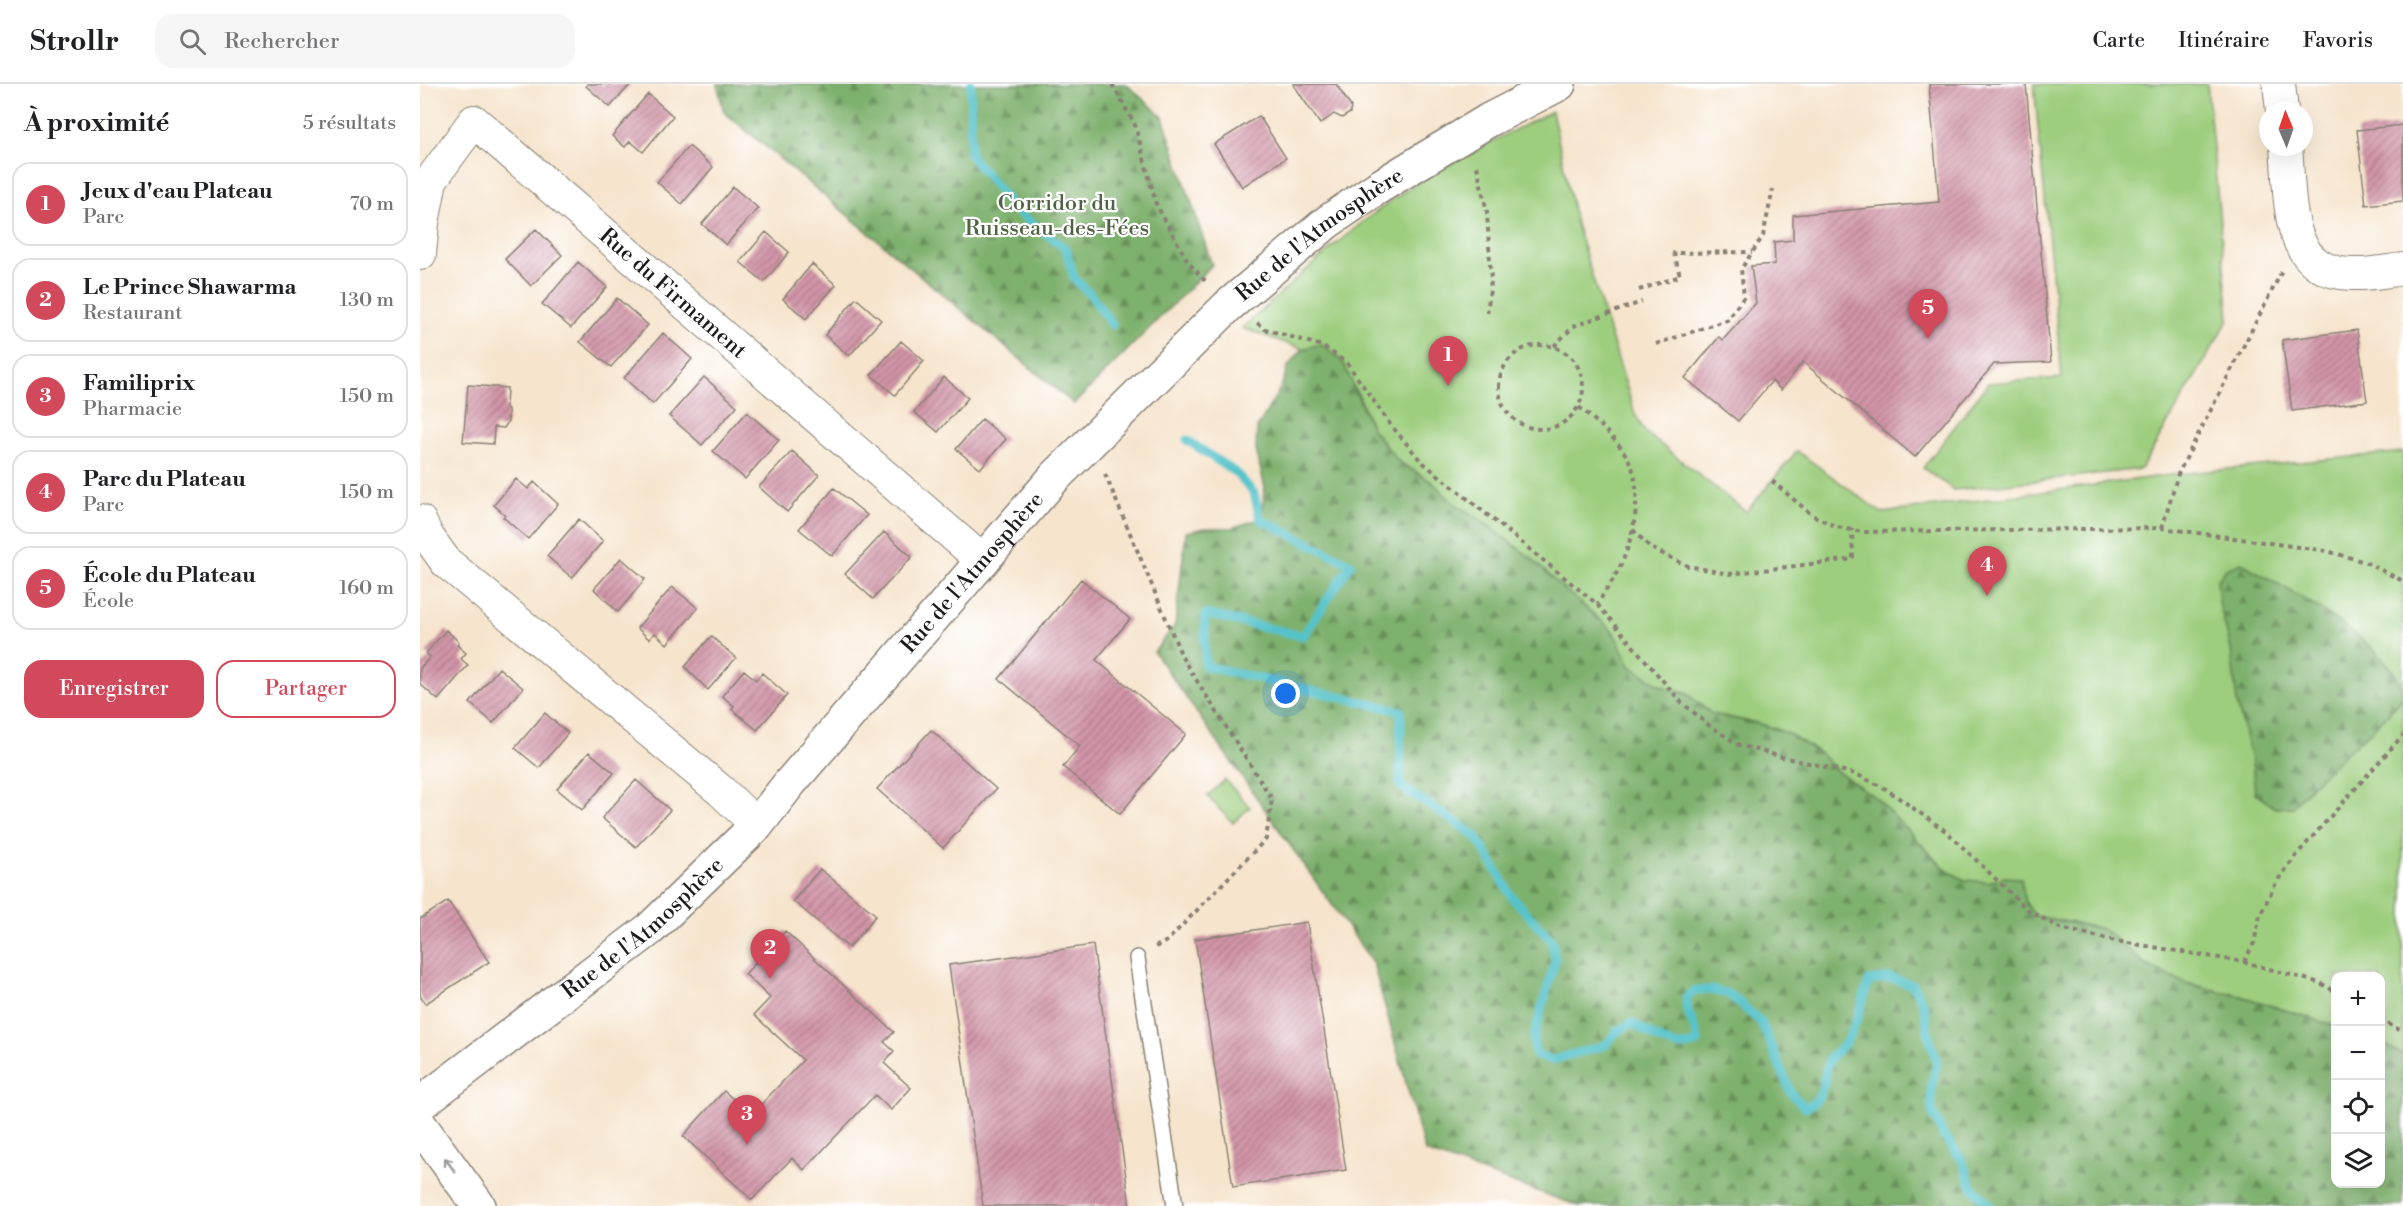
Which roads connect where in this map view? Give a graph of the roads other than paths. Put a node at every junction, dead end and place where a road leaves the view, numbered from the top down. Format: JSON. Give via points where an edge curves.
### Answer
{"nodes":[{"id":1,"x":1559,"y":84,"type":"edge"},
{"id":2,"x":2279,"y":84,"type":"edge"},
{"id":3,"x":2281,"y":102,"type":"edge"},
{"id":4,"x":2287,"y":156,"type":"edge"},
{"id":5,"x":420,"y":254,"type":"edge"},
{"id":6,"x":2403,"y":269,"type":"edge"},
{"id":7,"x":420,"y":521,"type":"edge"},
{"id":8,"x":983,"y":561,"type":"junction"},
{"id":9,"x":757,"y":825,"type":"junction"},
{"id":10,"x":1137,"y":958,"type":"road end"},
{"id":11,"x":420,"y":1104,"type":"edge"},
{"id":12,"x":420,"y":1125,"type":"edge"},
{"id":13,"x":479,"y":1206,"type":"edge"},
{"id":14,"x":1175,"y":1206,"type":"edge"}],
"edges":[{"from":1,"to":8,"type":"street","name":"Rue de l'Atmosphère","via":[[1462,135],[1326,223],[1228,306],[1055,477]]},
{"from":2,"to":3,"type":"street"},
{"from":4,"to":6,"type":"street","via":[[2297,241],[2310,258],[2326,270],[2352,274]]},
{"from":5,"to":8,"type":"street","name":"Rue du Firmament","via":[[431,180],[474,121]]},
{"from":7,"to":9,"type":"street","via":[[446,562]]},
{"from":8,"to":9,"type":"street","name":"Rue de l'Atmosphère"},
{"from":9,"to":11,"type":"street","name":"Rue de l'Atmosphère","via":[[650,929]]},
{"from":10,"to":14,"type":"lane"},
{"from":13,"to":12,"type":"street","one_way":true}]}
